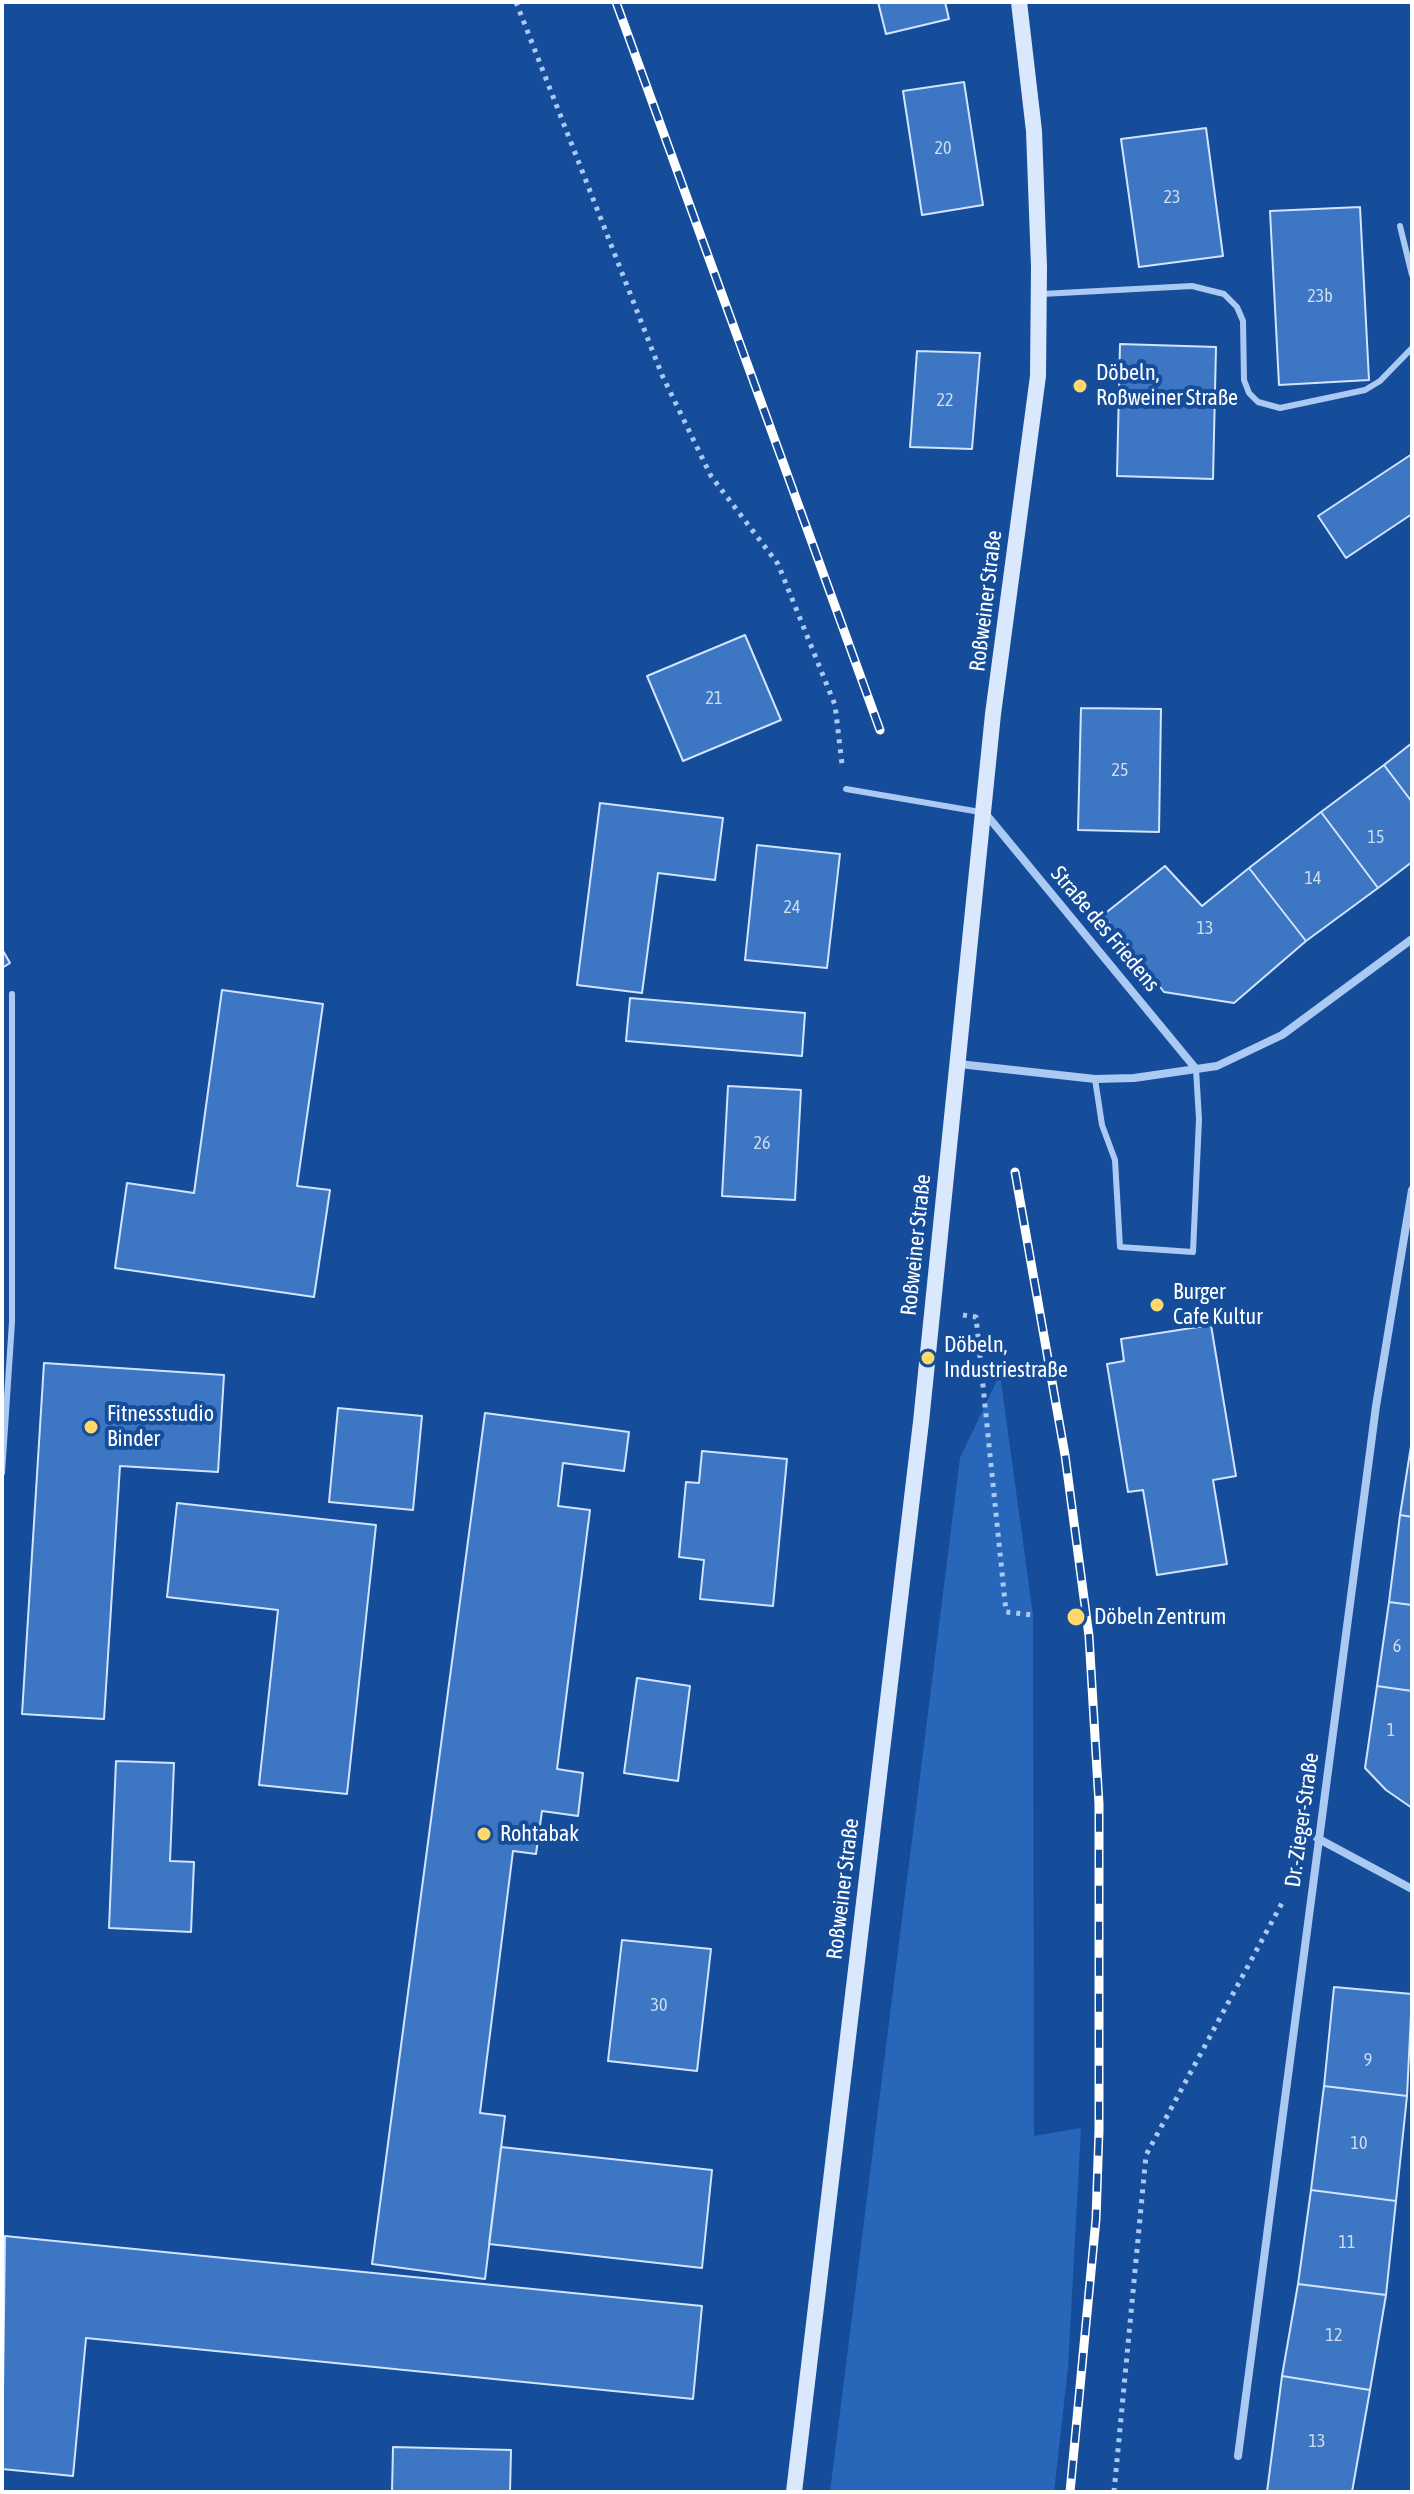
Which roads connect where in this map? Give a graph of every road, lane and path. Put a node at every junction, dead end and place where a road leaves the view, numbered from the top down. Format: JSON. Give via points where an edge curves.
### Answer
{"nodes":[{"id":1,"x":516,"y":2,"type":"edge"},
{"id":2,"x":1019,"y":2,"type":"edge"},
{"id":3,"x":1400,"y":226,"type":"dead end"},
{"id":4,"x":1412,"y":275,"type":"edge"},
{"id":5,"x":1039,"y":295,"type":"junction"},
{"id":6,"x":1412,"y":348,"type":"edge"},
{"id":7,"x":846,"y":789,"type":"joint"},
{"id":8,"x":985,"y":813,"type":"junction"},
{"id":9,"x":1410,"y":944,"type":"edge"},
{"id":10,"x":12,"y":994,"type":"dead end"},
{"id":11,"x":959,"y":1064,"type":"junction"},
{"id":12,"x":1196,"y":1069,"type":"junction"},
{"id":13,"x":1095,"y":1079,"type":"junction"},
{"id":14,"x":1412,"y":1190,"type":"edge"},
{"id":15,"x":930,"y":1311,"type":"junction"},
{"id":16,"x":2,"y":1473,"type":"edge"},
{"id":17,"x":1033,"y":1615,"type":"dead end"},
{"id":18,"x":1317,"y":1838,"type":"junction"},
{"id":19,"x":1412,"y":1889,"type":"edge"},
{"id":20,"x":1287,"y":1893,"type":"dead end"},
{"id":21,"x":1238,"y":2456,"type":"dead end"},
{"id":22,"x":794,"y":2492,"type":"edge"},
{"id":23,"x":1114,"y":2492,"type":"edge"}],
"edges":[{"from":1,"to":7,"type":"path","via":[[662,375],[711,476],[778,564],[835,705]]},
{"from":2,"to":5,"type":"main road","name":"Roßweiner Straße","via":[[1034,131]]},
{"from":3,"to":4,"type":"lane"},
{"from":5,"to":6,"type":"lane","via":[[1183,286],[1224,294],[1243,321],[1249,393],[1258,402],[1280,408],[1365,390]]},
{"from":5,"to":8,"type":"main road","name":"Roßweiner Straße","via":[[1038,376]]},
{"from":7,"to":8,"type":"lane"},
{"from":8,"to":11,"type":"main road","name":"Roßweiner Straße"},
{"from":8,"to":12,"type":"street","name":"Straße des Friedens"},
{"from":9,"to":12,"type":"street","via":[[1282,1035],[1239,1058]]},
{"from":10,"to":16,"type":"lane","via":[[12,1322]]},
{"from":11,"to":13,"type":"street"},
{"from":11,"to":15,"type":"main road","name":"Roßweiner Straße"},
{"from":12,"to":13,"type":"street"},
{"from":12,"to":13,"type":"lane","via":[[1193,1252],[1120,1247],[1115,1160],[1102,1125]]},
{"from":14,"to":18,"type":"street","name":"Dr.-Zieger-Straße","via":[[1376,1406]]},
{"from":15,"to":17,"type":"path","via":[[976,1317],[1006,1612]]},
{"from":15,"to":22,"type":"main road","name":"Roßweiner Straße"},
{"from":18,"to":19,"type":"street"},
{"from":18,"to":21,"type":"street","name":"Dr.-Zieger-Straße"},
{"from":20,"to":23,"type":"path","via":[[1146,2155]]}]}
